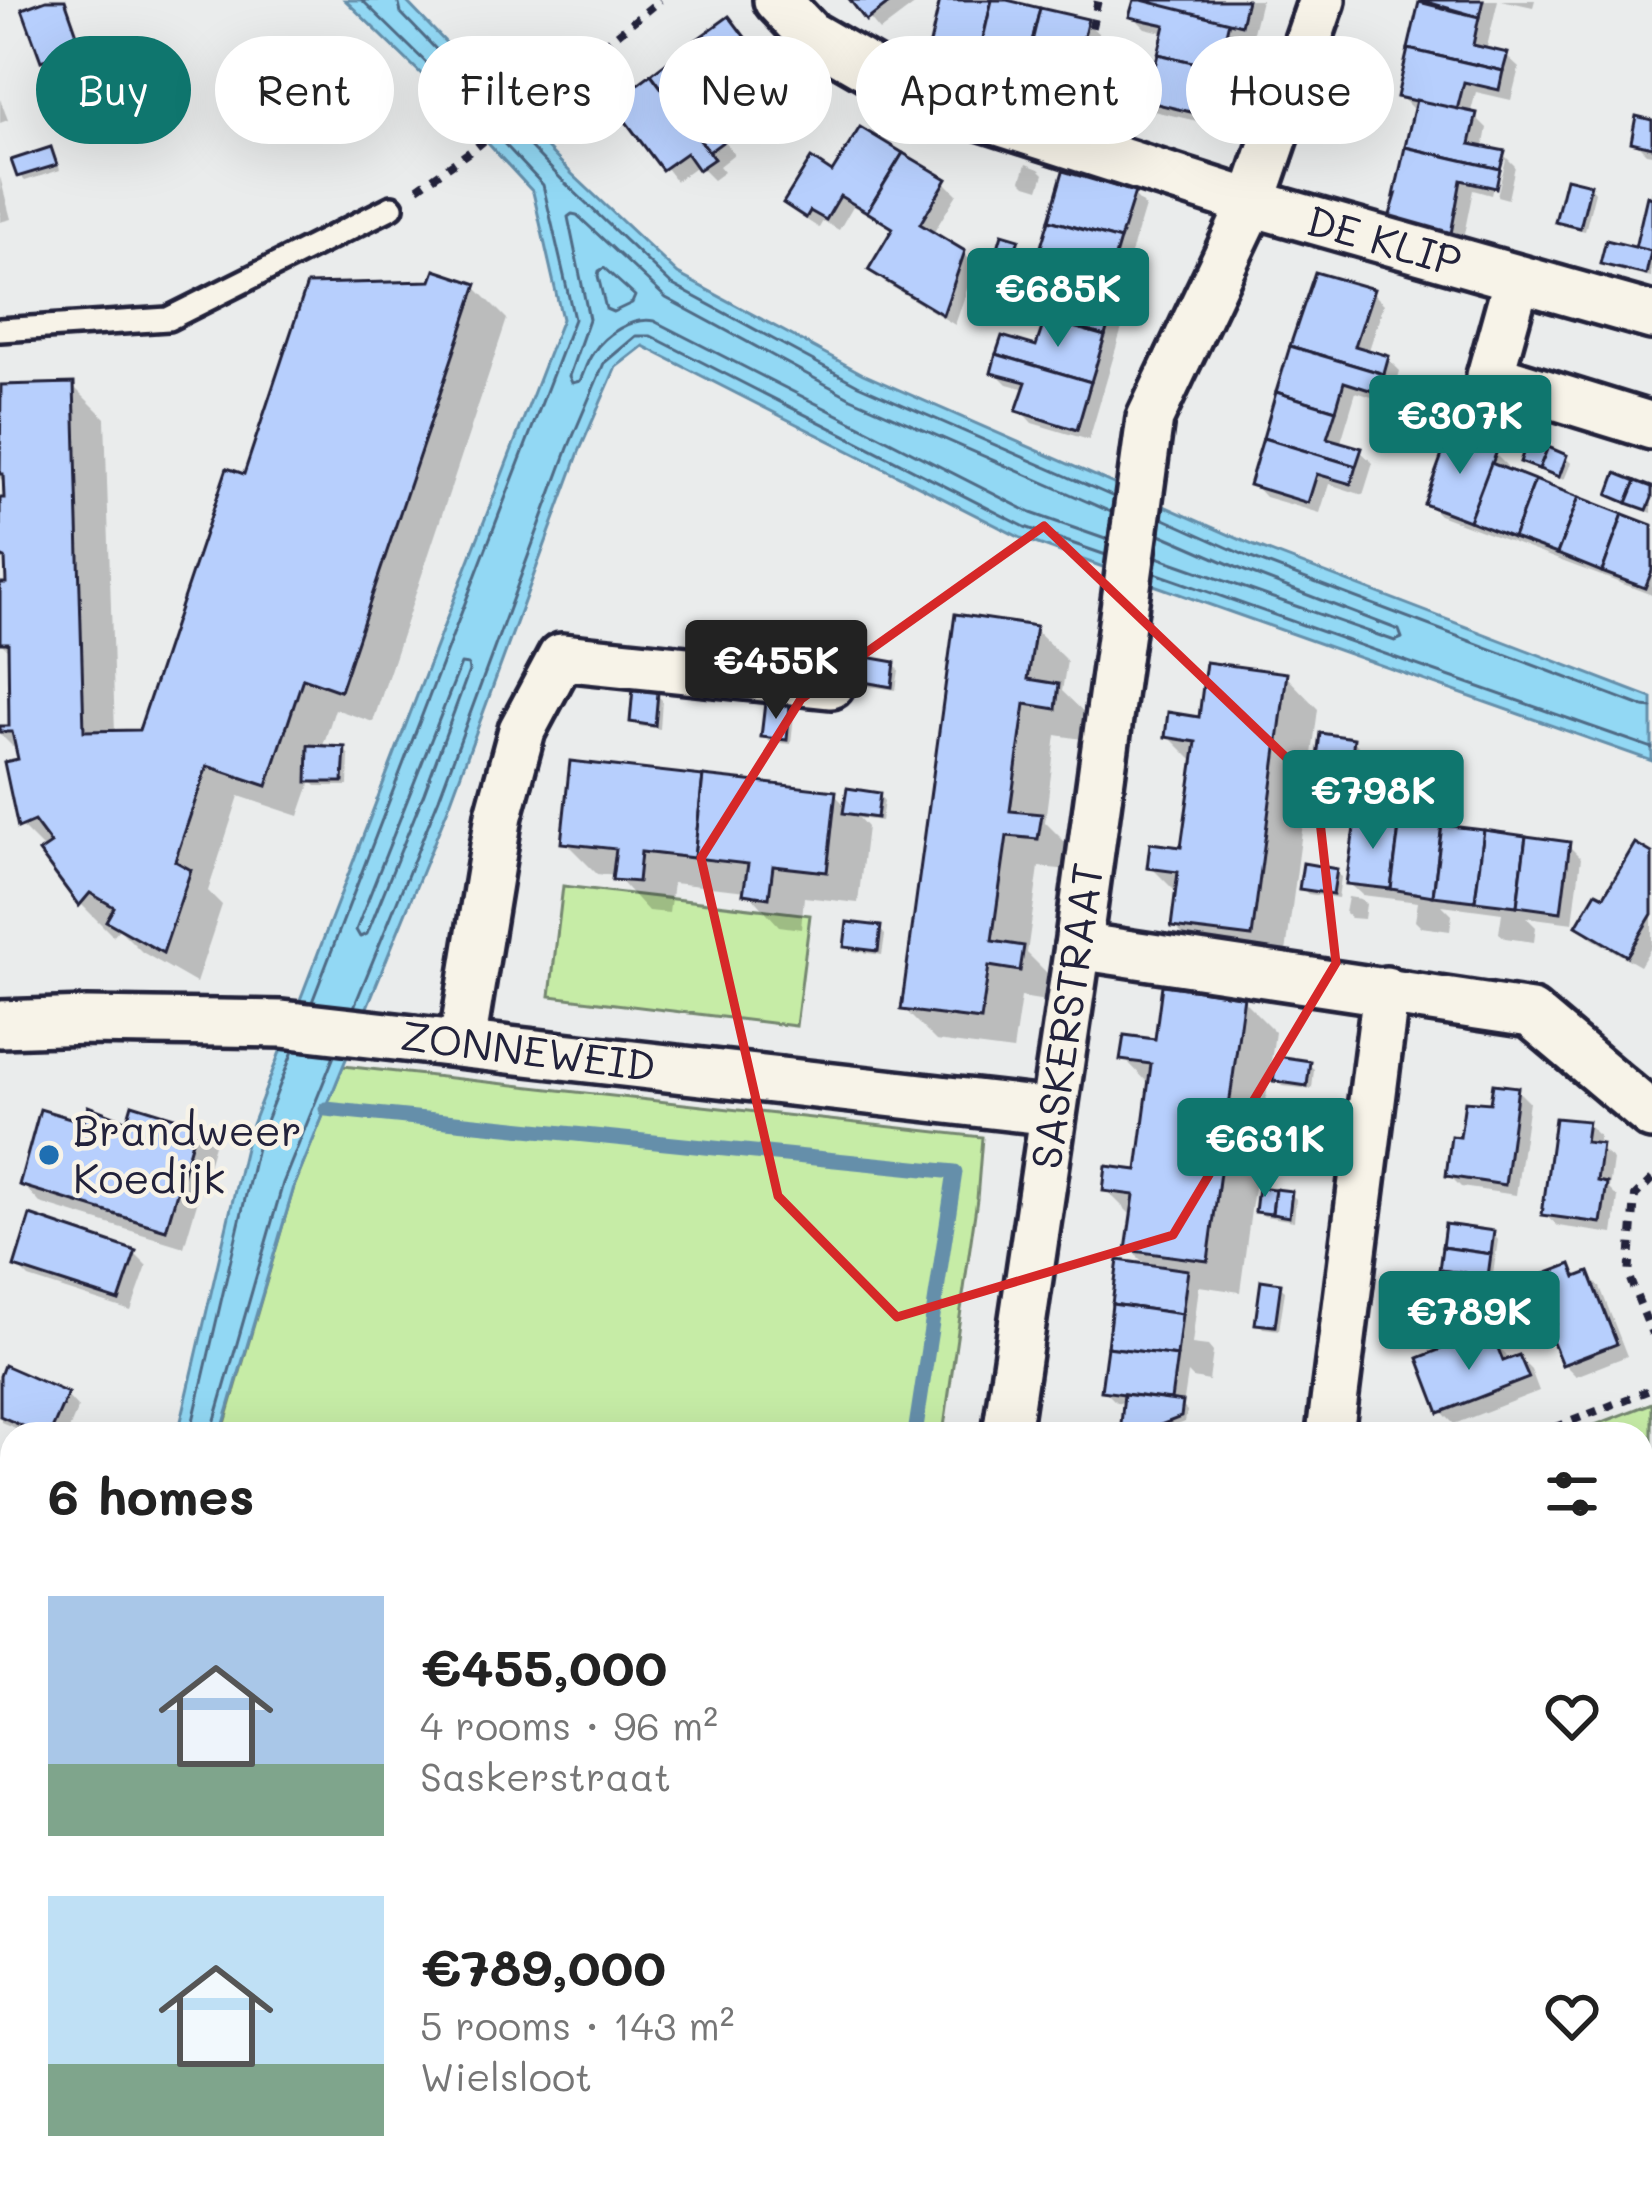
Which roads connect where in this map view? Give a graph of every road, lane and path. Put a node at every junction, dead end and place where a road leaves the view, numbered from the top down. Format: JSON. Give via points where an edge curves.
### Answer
{"nodes":[{"id":1,"x":660,"y":0,"type":"edge"},
{"id":2,"x":777,"y":0,"type":"edge"},
{"id":3,"x":1098,"y":0,"type":"edge"},
{"id":4,"x":1322,"y":0,"type":"edge"},
{"id":5,"x":1090,"y":36,"type":"edge"},
{"id":6,"x":856,"y":61,"type":"edge"},
{"id":7,"x":1069,"y":144,"type":"edge"},
{"id":8,"x":1252,"y":202,"type":"junction"},
{"id":9,"x":392,"y":207,"type":"joint"},
{"id":10,"x":1516,"y":279,"type":"junction"},
{"id":11,"x":1652,"y":316,"type":"edge"},
{"id":12,"x":0,"y":330,"type":"edge"},
{"id":13,"x":1652,"y":426,"type":"edge"},
{"id":14,"x":831,"y":685,"type":"dead end"},
{"id":15,"x":1078,"y":946,"type":"junction"},
{"id":16,"x":1386,"y":990,"type":"junction"},
{"id":17,"x":0,"y":1024,"type":"edge"},
{"id":18,"x":462,"y":1043,"type":"junction"},
{"id":19,"x":1053,"y":1112,"type":"junction"},
{"id":20,"x":1652,"y":1116,"type":"edge"},
{"id":21,"x":1652,"y":1179,"type":"edge"},
{"id":22,"x":1652,"y":1334,"type":"edge"},
{"id":23,"x":1652,"y":1389,"type":"edge"},
{"id":24,"x":1008,"y":1422,"type":"edge"},
{"id":25,"x":1332,"y":1422,"type":"edge"},
{"id":26,"x":1569,"y":1422,"type":"edge"}],
"edges":[{"from":1,"to":9,"type":"path"},
{"from":2,"to":6,"type":"street","name":"DE KLIP","via":[[808,34]]},
{"from":3,"to":5,"type":"path"},
{"from":4,"to":8,"type":"street"},
{"from":7,"to":8,"type":"street","name":"DE KLIP"},
{"from":8,"to":10,"type":"street","name":"DE KLIP"},
{"from":8,"to":15,"type":"street","name":"SASKERSTRAAT","via":[[1150,418]]},
{"from":9,"to":12,"type":"lane","via":[[168,319]]},
{"from":10,"to":11,"type":"street","name":"DE KLIP"},
{"from":10,"to":13,"type":"street","name":"DE KLIP","via":[[1490,376]]},
{"from":14,"to":18,"type":"street","via":[[561,657],[522,730],[499,815]]},
{"from":15,"to":16,"type":"street"},
{"from":15,"to":19,"type":"street","name":"SASKERSTRAAT"},
{"from":16,"to":20,"type":"street","via":[[1531,1014]]},
{"from":16,"to":25,"type":"street"},
{"from":17,"to":18,"type":"street","name":"ZONNEWEID","via":[[282,1024]]},
{"from":18,"to":19,"type":"street","name":"ZONNEWEID"},
{"from":19,"to":24,"type":"street","name":"SASKERSTRAAT"},
{"from":21,"to":22,"type":"path","via":[[1636,1196],[1630,1277]]},
{"from":23,"to":26,"type":"path"}]}
